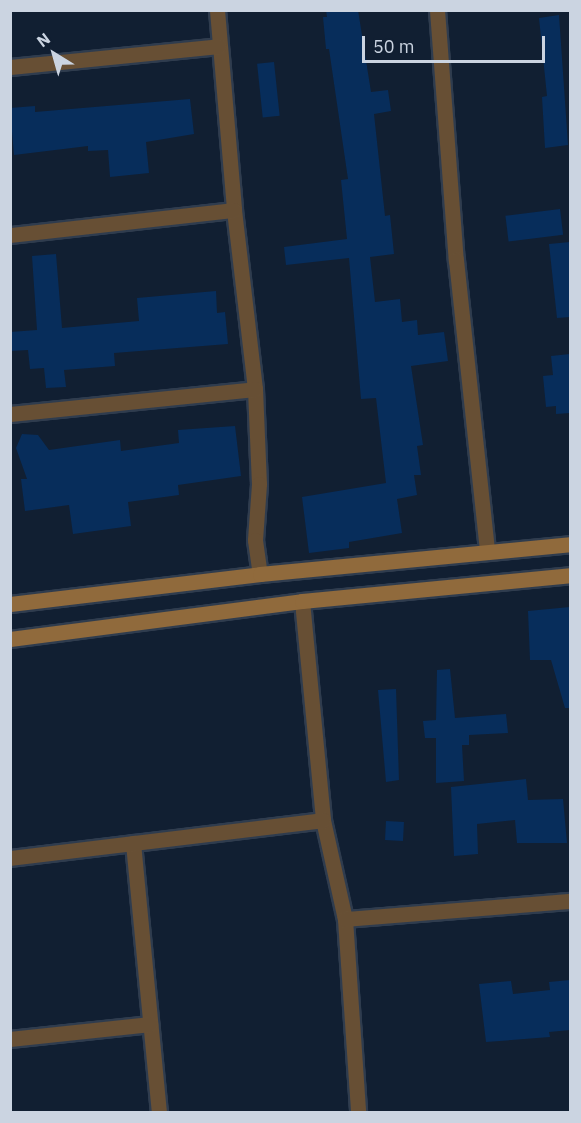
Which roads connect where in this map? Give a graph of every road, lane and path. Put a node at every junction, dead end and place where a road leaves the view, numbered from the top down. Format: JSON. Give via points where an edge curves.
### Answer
{"nodes":[{"id":1,"x":217,"y":10,"type":"edge"},
{"id":2,"x":437,"y":10,"type":"edge"},
{"id":3,"x":219,"y":46,"type":"junction"},
{"id":4,"x":10,"y":67,"type":"edge"},
{"id":5,"x":234,"y":210,"type":"junction"},
{"id":6,"x":10,"y":235,"type":"edge"},
{"id":7,"x":255,"y":389,"type":"junction"},
{"id":8,"x":10,"y":414,"type":"edge"},
{"id":9,"x":570,"y":544,"type":"edge"},
{"id":10,"x":487,"y":551,"type":"junction"},
{"id":11,"x":260,"y":574,"type":"junction"},
{"id":12,"x":570,"y":575,"type":"edge"},
{"id":13,"x":302,"y":601,"type":"junction"},
{"id":14,"x":10,"y":604,"type":"edge"},
{"id":15,"x":10,"y":639,"type":"edge"},
{"id":16,"x":324,"y":820,"type":"junction"},
{"id":17,"x":133,"y":843,"type":"junction"},
{"id":18,"x":10,"y":858,"type":"edge"},
{"id":19,"x":570,"y":901,"type":"edge"},
{"id":20,"x":345,"y":919,"type":"junction"},
{"id":21,"x":150,"y":1024,"type":"junction"},
{"id":22,"x":10,"y":1039,"type":"edge"},
{"id":23,"x":159,"y":1113,"type":"edge"},
{"id":24,"x":358,"y":1113,"type":"edge"}],
"edges":[{"from":1,"to":3,"type":"street"},
{"from":2,"to":10,"type":"street","via":[[456,260]]},
{"from":3,"to":4,"type":"street"},
{"from":3,"to":5,"type":"street"},
{"from":5,"to":6,"type":"street"},
{"from":5,"to":7,"type":"street"},
{"from":7,"to":8,"type":"street"},
{"from":7,"to":11,"type":"street","via":[[259,484],[255,540]]},
{"from":9,"to":10,"type":"street"},
{"from":10,"to":11,"type":"street"},
{"from":11,"to":14,"type":"street"},
{"from":12,"to":13,"type":"street"},
{"from":13,"to":15,"type":"street"},
{"from":13,"to":16,"type":"street"},
{"from":16,"to":17,"type":"street"},
{"from":16,"to":20,"type":"street"},
{"from":17,"to":18,"type":"street"},
{"from":17,"to":21,"type":"street"},
{"from":19,"to":20,"type":"street"},
{"from":20,"to":24,"type":"street"},
{"from":21,"to":22,"type":"street"},
{"from":21,"to":23,"type":"street"}]}
